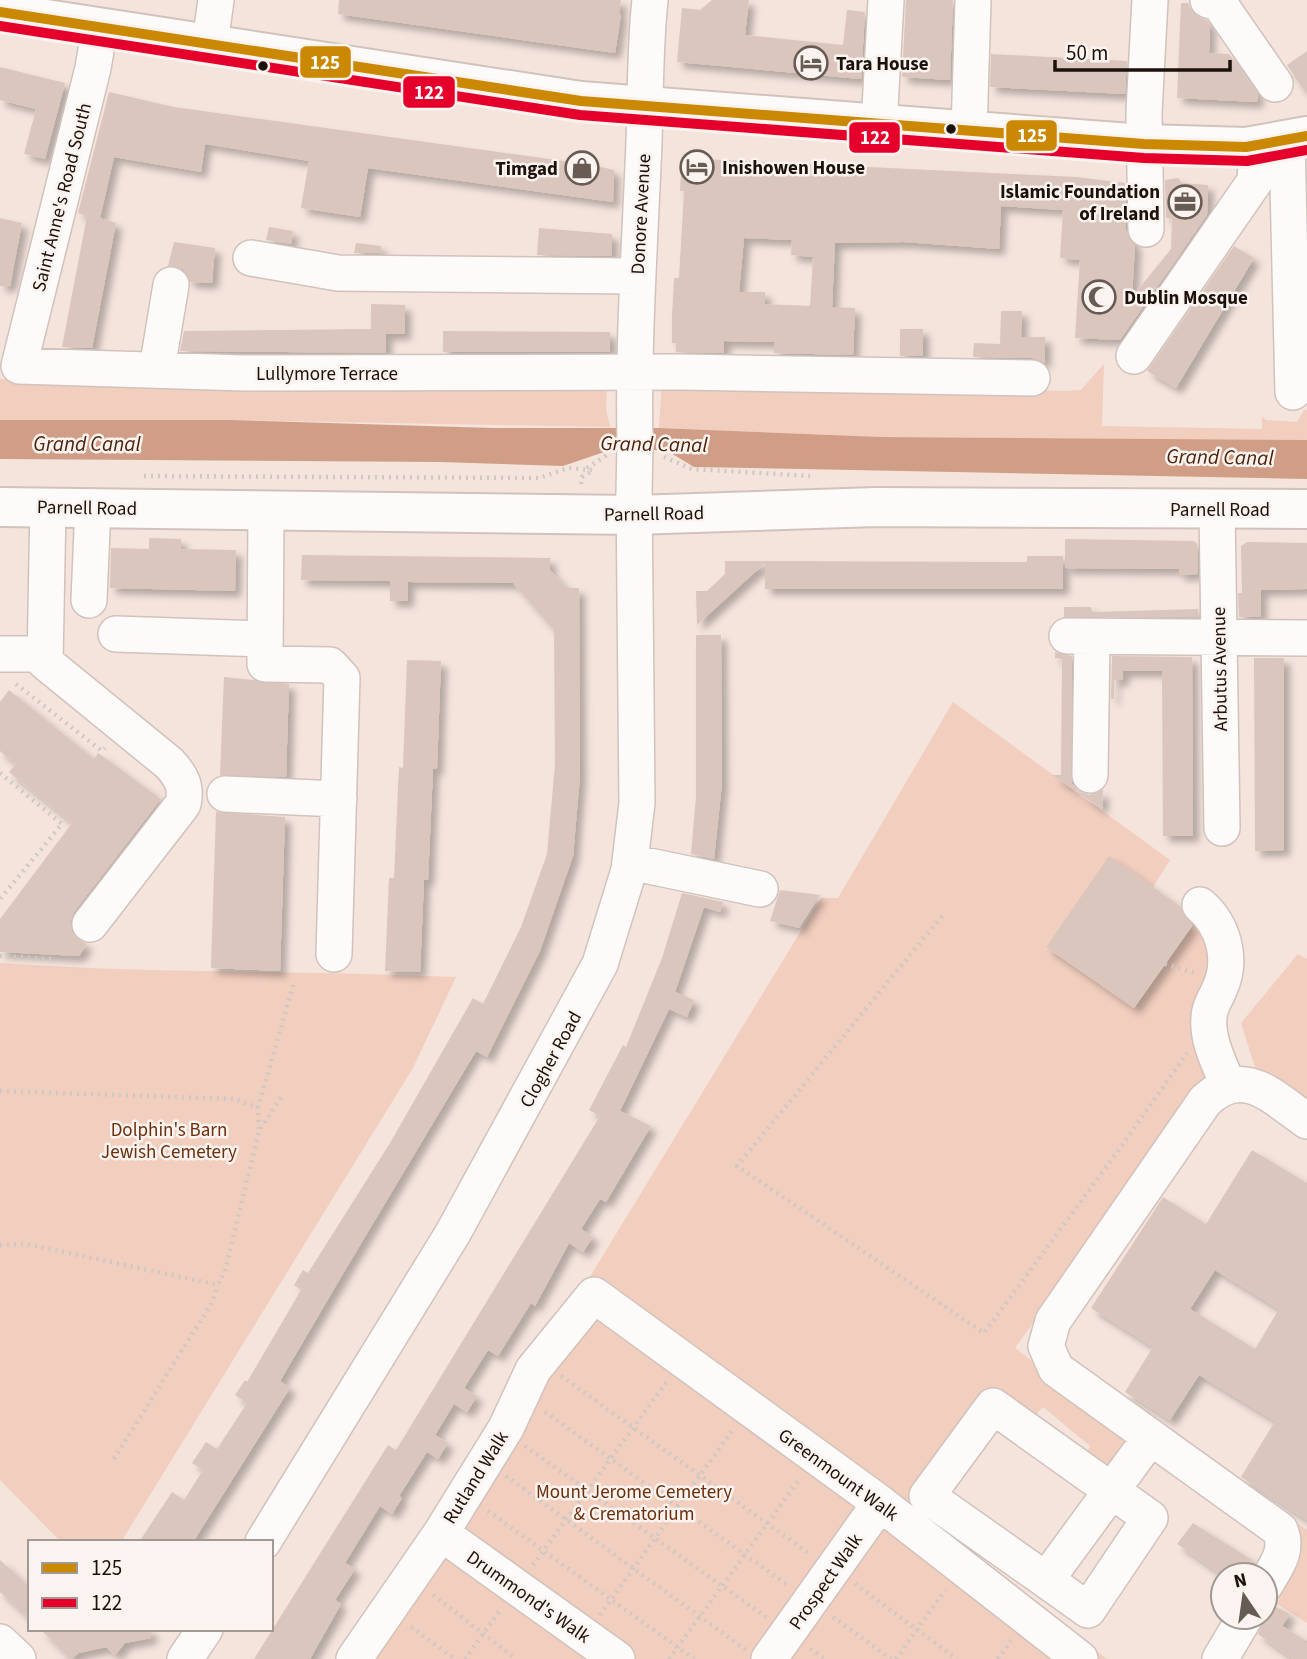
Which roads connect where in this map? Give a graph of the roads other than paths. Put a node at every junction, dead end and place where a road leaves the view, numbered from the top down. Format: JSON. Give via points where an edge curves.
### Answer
{"nodes":[{"id":1,"x":216,"y":0,"type":"edge"},
{"id":2,"x":650,"y":0,"type":"edge"},
{"id":3,"x":886,"y":0,"type":"edge"},
{"id":4,"x":973,"y":0,"type":"edge"},
{"id":5,"x":1150,"y":0,"type":"edge"},
{"id":6,"x":1208,"y":0,"type":"edge"},
{"id":7,"x":0,"y":12,"type":"edge"},
{"id":8,"x":100,"y":27,"type":"junction"},
{"id":9,"x":210,"y":43,"type":"junction"},
{"id":10,"x":1275,"y":83,"type":"dead end"},
{"id":11,"x":644,"y":106,"type":"junction"},
{"id":12,"x":879,"y":126,"type":"junction"},
{"id":13,"x":969,"y":132,"type":"junction"},
{"id":14,"x":1284,"y":141,"type":"edge"},
{"id":15,"x":1144,"y":144,"type":"junction"},
{"id":16,"x":1298,"y":222,"type":"edge"},
{"id":17,"x":1146,"y":229,"type":"dead end"},
{"id":18,"x":251,"y":258,"type":"dead end"},
{"id":19,"x":636,"y":275,"type":"junction"},
{"id":20,"x":172,"y":285,"type":"dead end"},
{"id":21,"x":1134,"y":356,"type":"dead end"},
{"id":22,"x":19,"y":366,"type":"joint"},
{"id":23,"x":157,"y":369,"type":"junction"},
{"id":24,"x":1032,"y":378,"type":"dead end"},
{"id":25,"x":634,"y":380,"type":"junction"},
{"id":26,"x":1293,"y":392,"type":"dead end"},
{"id":27,"x":634,"y":504,"type":"junction"},
{"id":28,"x":0,"y":507,"type":"edge"},
{"id":29,"x":48,"y":507,"type":"junction"},
{"id":30,"x":93,"y":507,"type":"junction"},
{"id":31,"x":1307,"y":509,"type":"edge"},
{"id":32,"x":266,"y":510,"type":"junction"},
{"id":33,"x":1217,"y":510,"type":"junction"},
{"id":34,"x":89,"y":600,"type":"dead end"},
{"id":35,"x":116,"y":634,"type":"dead end"},
{"id":36,"x":1307,"y":638,"type":"edge"},
{"id":37,"x":265,"y":639,"type":"junction"},
{"id":38,"x":1219,"y":639,"type":"junction"},
{"id":39,"x":0,"y":654,"type":"edge"},
{"id":40,"x":45,"y":654,"type":"junction"},
{"id":41,"x":1090,"y":775,"type":"dead end"},
{"id":42,"x":225,"y":794,"type":"dead end"},
{"id":43,"x":339,"y":799,"type":"junction"},
{"id":44,"x":1222,"y":828,"type":"dead end"},
{"id":45,"x":630,"y":862,"type":"junction"},
{"id":46,"x":760,"y":889,"type":"dead end"},
{"id":47,"x":1199,"y":905,"type":"dead end"},
{"id":48,"x":90,"y":924,"type":"dead end"},
{"id":49,"x":334,"y":954,"type":"dead end"},
{"id":50,"x":1228,"y":1085,"type":"junction"},
{"id":51,"x":1307,"y":1121,"type":"edge"},
{"id":52,"x":594,"y":1295,"type":"joint"},
{"id":53,"x":1150,"y":1438,"type":"junction"},
{"id":54,"x":1111,"y":1491,"type":"junction"},
{"id":55,"x":880,"y":1503,"type":"junction"},
{"id":56,"x":441,"y":1533,"type":"junction"},
{"id":57,"x":264,"y":1540,"type":"edge"},
{"id":58,"x":1278,"y":1561,"type":"edge"},
{"id":59,"x":1046,"y":1580,"type":"junction"},
{"id":60,"x":204,"y":1631,"type":"edge"},
{"id":61,"x":1237,"y":1631,"type":"edge"},
{"id":62,"x":0,"y":1642,"type":"edge"},
{"id":63,"x":769,"y":1648,"type":"edge"},
{"id":64,"x":18,"y":1659,"type":"edge"},
{"id":65,"x":186,"y":1659,"type":"edge"},
{"id":66,"x":354,"y":1659,"type":"edge"},
{"id":67,"x":617,"y":1659,"type":"edge"},
{"id":68,"x":1080,"y":1659,"type":"edge"},
{"id":69,"x":1220,"y":1659,"type":"edge"}],
"edges":[{"from":1,"to":9,"type":"street"},
{"from":2,"to":11,"type":"street","name":"Donore Avenue"},
{"from":3,"to":12,"type":"street"},
{"from":4,"to":13,"type":"street"},
{"from":5,"to":15,"type":"street"},
{"from":6,"to":10,"type":"street","via":[[1219,3]]},
{"from":7,"to":8,"type":"main road"},
{"from":8,"to":9,"type":"main road"},
{"from":8,"to":22,"type":"street","name":"Saint Anne's Road South"},
{"from":9,"to":11,"type":"main road","via":[[582,101]]},
{"from":11,"to":12,"type":"main road"},
{"from":11,"to":19,"type":"street","name":"Donore Avenue"},
{"from":12,"to":13,"type":"main road"},
{"from":13,"to":15,"type":"main road"},
{"from":14,"to":15,"type":"main road"},
{"from":14,"to":16,"type":"street"},
{"from":14,"to":21,"type":"street"},
{"from":15,"to":17,"type":"street"},
{"from":16,"to":26,"type":"street"},
{"from":18,"to":19,"type":"street","via":[[338,272]]},
{"from":19,"to":25,"type":"street","name":"Donore Avenue"},
{"from":20,"to":23,"type":"street"},
{"from":22,"to":23,"type":"street","name":"Lullymore Terrace"},
{"from":23,"to":25,"type":"street","name":"Lullymore Terrace"},
{"from":24,"to":25,"type":"street","name":"Lullymore Terrace","via":[[852,374]]},
{"from":25,"to":27,"type":"street","name":"Donore Avenue","bridge":true},
{"from":27,"to":32,"type":"main road","name":"Parnell Road"},
{"from":27,"to":33,"type":"main road","name":"Parnell Road"},
{"from":27,"to":45,"type":"street","name":"Clogher Road","via":[[638,718],[637,803]]},
{"from":28,"to":29,"type":"main road","name":"Parnell Road"},
{"from":29,"to":30,"type":"main road","name":"Parnell Road"},
{"from":29,"to":40,"type":"street"},
{"from":30,"to":32,"type":"main road","name":"Parnell Road"},
{"from":30,"to":34,"type":"street"},
{"from":31,"to":33,"type":"main road","name":"Parnell Road"},
{"from":32,"to":37,"type":"street"},
{"from":33,"to":38,"type":"street","name":"Arbutus Avenue"},
{"from":35,"to":37,"type":"street"},
{"from":36,"to":38,"type":"street"},
{"from":37,"to":43,"type":"street","via":[[265,664],[330,665],[342,678]]},
{"from":38,"to":41,"type":"street","via":[[1079,637]]},
{"from":38,"to":44,"type":"street","name":"Arbutus Avenue"},
{"from":39,"to":40,"type":"street"},
{"from":40,"to":48,"type":"street","via":[[45,662],[169,763],[186,790],[184,804]]},
{"from":42,"to":43,"type":"street"},
{"from":43,"to":49,"type":"street"},
{"from":45,"to":46,"type":"street"},
{"from":45,"to":57,"type":"street","name":"Clogher Road","via":[[600,964],[548,1064],[453,1233]]},
{"from":47,"to":50,"type":"street","via":[[1220,928],[1225,959],[1225,975],[1208,1024]]},
{"from":50,"to":51,"type":"street","via":[[1253,1084]]},
{"from":50,"to":53,"type":"street","via":[[1205,1101],[1046,1337],[1048,1356],[1056,1369]]},
{"from":52,"to":55,"type":"street","name":"Greenmount Walk"},
{"from":52,"to":56,"type":"street","name":"Rutland Walk","via":[[542,1359],[504,1432]]},
{"from":53,"to":54,"type":"street"},
{"from":53,"to":58,"type":"street","via":[[1280,1530],[1285,1542]]},
{"from":54,"to":59,"type":"street"},
{"from":54,"to":59,"type":"street","via":[[1150,1518],[1088,1610]]},
{"from":54,"to":59,"type":"street","via":[[993,1406],[927,1496]]},
{"from":55,"to":63,"type":"street","name":"Prospect Walk","via":[[810,1601]]},
{"from":55,"to":68,"type":"street","name":"Greenmount Walk"},
{"from":56,"to":66,"type":"street","name":"Rutland Walk"},
{"from":56,"to":67,"type":"street","name":"Drummond's Walk"},
{"from":60,"to":65,"type":"street"},
{"from":61,"to":69,"type":"street"},
{"from":62,"to":64,"type":"street"}]}
